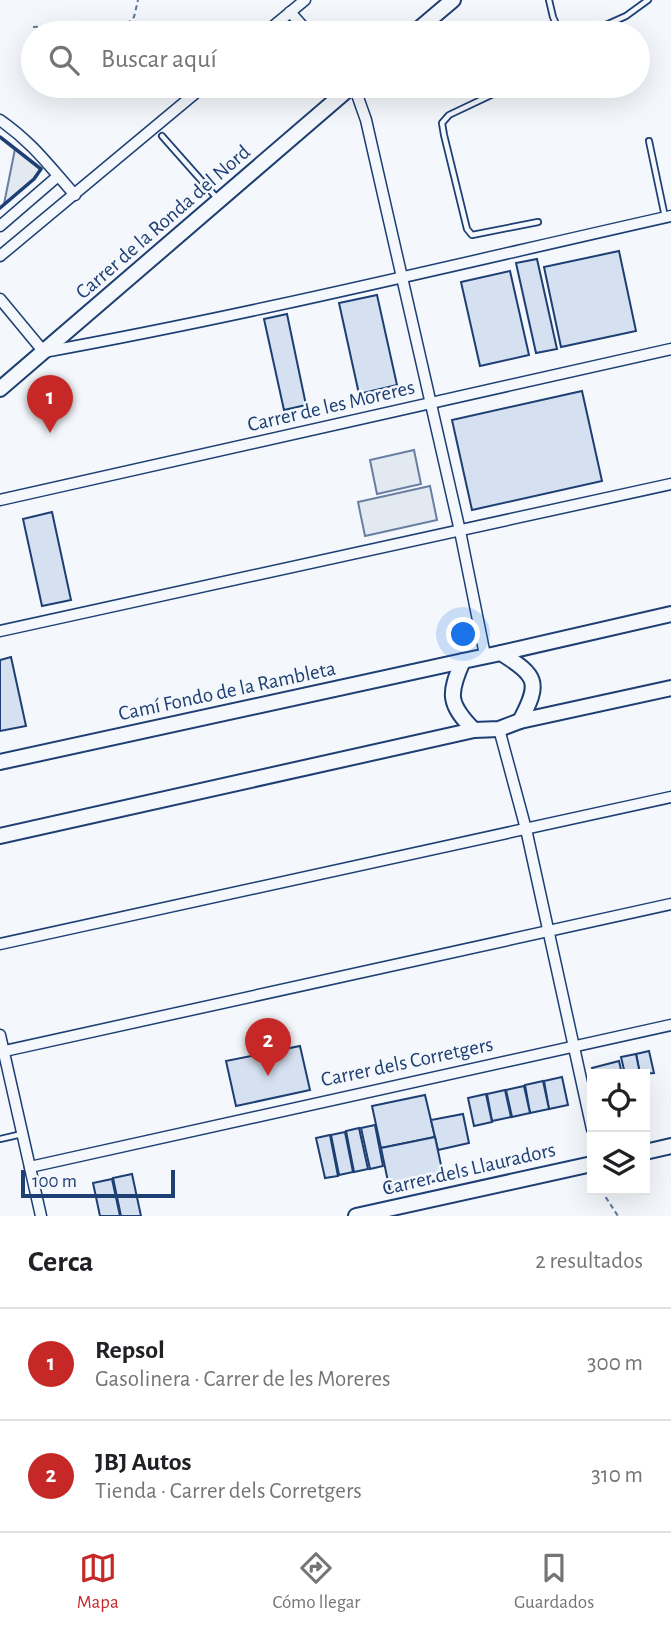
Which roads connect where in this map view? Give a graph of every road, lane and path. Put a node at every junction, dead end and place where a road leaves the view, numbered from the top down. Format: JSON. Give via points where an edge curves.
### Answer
{"nodes":[{"id":1,"x":138,"y":0,"type":"edge"},
{"id":2,"x":305,"y":0,"type":"edge"},
{"id":3,"x":453,"y":0,"type":"edge"},
{"id":4,"x":549,"y":0,"type":"edge"},
{"id":5,"x":648,"y":0,"type":"edge"},
{"id":6,"x":290,"y":12,"type":"junction"},
{"id":7,"x":130,"y":21,"type":"edge"},
{"id":8,"x":279,"y":21,"type":"edge"},
{"id":9,"x":298,"y":21,"type":"edge"},
{"id":10,"x":428,"y":21,"type":"edge"},
{"id":11,"x":556,"y":21,"type":"edge"},
{"id":12,"x":615,"y":21,"type":"edge"},
{"id":13,"x":190,"y":98,"type":"edge"},
{"id":14,"x":339,"y":98,"type":"edge"},
{"id":15,"x":358,"y":98,"type":"edge"},
{"id":16,"x":485,"y":98,"type":"edge"},
{"id":17,"x":0,"y":120,"type":"edge"},
{"id":18,"x":162,"y":136,"type":"dead end"},
{"id":19,"x":649,"y":141,"type":"dead end"},
{"id":20,"x":58,"y":176,"type":"junction"},
{"id":21,"x":75,"y":195,"type":"junction"},
{"id":22,"x":219,"y":201,"type":"junction"},
{"id":23,"x":668,"y":217,"type":"edge"},
{"id":24,"x":538,"y":222,"type":"dead end"},
{"id":25,"x":0,"y":226,"type":"edge"},
{"id":26,"x":0,"y":256,"type":"edge"},
{"id":27,"x":401,"y":277,"type":"junction"},
{"id":28,"x":0,"y":299,"type":"edge"},
{"id":29,"x":671,"y":349,"type":"edge"},
{"id":30,"x":44,"y":352,"type":"junction"},
{"id":31,"x":0,"y":389,"type":"edge"},
{"id":32,"x":430,"y":404,"type":"junction"},
{"id":33,"x":671,"y":484,"type":"edge"},
{"id":34,"x":0,"y":500,"type":"edge"},
{"id":35,"x":460,"y":531,"type":"junction"},
{"id":36,"x":671,"y":614,"type":"edge"},
{"id":37,"x":0,"y":631,"type":"edge"},
{"id":38,"x":501,"y":653,"type":"junction"},
{"id":39,"x":485,"y":655,"type":"junction"},
{"id":40,"x":463,"y":661,"type":"junction"},
{"id":41,"x":671,"y":688,"type":"edge"},
{"id":42,"x":520,"y":721,"type":"junction"},
{"id":43,"x":499,"y":729,"type":"junction"},
{"id":44,"x":474,"y":730,"type":"junction"},
{"id":45,"x":0,"y":762,"type":"edge"},
{"id":46,"x":671,"y":797,"type":"edge"},
{"id":47,"x":526,"y":829,"type":"junction"},
{"id":48,"x":0,"y":836,"type":"edge"},
{"id":49,"x":671,"y":904,"type":"edge"},
{"id":50,"x":548,"y":932,"type":"junction"},
{"id":51,"x":0,"y":944,"type":"edge"},
{"id":52,"x":671,"y":1026,"type":"edge"},
{"id":53,"x":0,"y":1035,"type":"edge"},
{"id":54,"x":574,"y":1046,"type":"junction"},
{"id":55,"x":2,"y":1052,"type":"edge"},
{"id":56,"x":5,"y":1082,"type":"edge"},
{"id":57,"x":587,"y":1106,"type":"edge"},
{"id":58,"x":22,"y":1134,"type":"junction"},
{"id":59,"x":0,"y":1139,"type":"edge"},
{"id":60,"x":671,"y":1146,"type":"edge"},
{"id":61,"x":650,"y":1151,"type":"edge"},
{"id":62,"x":587,"y":1165,"type":"edge"},
{"id":63,"x":30,"y":1167,"type":"junction"},
{"id":64,"x":604,"y":1195,"type":"edge"},
{"id":65,"x":41,"y":1216,"type":"edge"},
{"id":66,"x":356,"y":1216,"type":"edge"},
{"id":67,"x":618,"y":1216,"type":"edge"}],
"edges":[{"from":1,"to":7,"type":"path"},
{"from":2,"to":6,"type":"street"},
{"from":3,"to":10,"type":"street"},
{"from":4,"to":11,"type":"lane"},
{"from":5,"to":12,"type":"lane"},
{"from":6,"to":8,"type":"street"},
{"from":6,"to":9,"type":"street"},
{"from":13,"to":21,"type":"street"},
{"from":14,"to":22,"type":"street","name":"Carrer de la Ronda del Nord"},
{"from":15,"to":27,"type":"street"},
{"from":16,"to":24,"type":"lane","via":[[449,115],[442,124],[467,229],[472,235]]},
{"from":17,"to":20,"type":"street","via":[[18,132]]},
{"from":18,"to":22,"type":"lane"},
{"from":19,"to":23,"type":"lane"},
{"from":20,"to":21,"type":"street"},
{"from":20,"to":25,"type":"street"},
{"from":21,"to":26,"type":"street"},
{"from":22,"to":30,"type":"street","name":"Carrer de la Ronda del Nord"},
{"from":23,"to":27,"type":"street"},
{"from":27,"to":30,"type":"street"},
{"from":27,"to":32,"type":"street"},
{"from":28,"to":30,"type":"street"},
{"from":29,"to":32,"type":"street","name":"Carrer de les Moreres"},
{"from":30,"to":31,"type":"street","name":"Carrer de la Ronda del Nord"},
{"from":32,"to":34,"type":"street","name":"Carrer de les Moreres"},
{"from":32,"to":35,"type":"street"},
{"from":33,"to":35,"type":"street"},
{"from":35,"to":37,"type":"street"},
{"from":35,"to":39,"type":"street"},
{"from":36,"to":38,"type":"street"},
{"from":38,"to":39,"type":"street"},
{"from":38,"to":42,"type":"street","via":[[527,670],[533,684]]},
{"from":39,"to":40,"type":"street"},
{"from":40,"to":44,"type":"street","via":[[454,681],[453,699],[458,714]]},
{"from":40,"to":45,"type":"street","name":"Camí Fondo de la Rambleta"},
{"from":41,"to":42,"type":"street"},
{"from":42,"to":43,"type":"street"},
{"from":43,"to":44,"type":"street"},
{"from":43,"to":47,"type":"street"},
{"from":44,"to":48,"type":"street"},
{"from":46,"to":47,"type":"street"},
{"from":47,"to":50,"type":"street"},
{"from":47,"to":51,"type":"street"},
{"from":49,"to":50,"type":"street"},
{"from":50,"to":54,"type":"street"},
{"from":50,"to":55,"type":"street"},
{"from":52,"to":54,"type":"street","name":"Carrer dels Corretgers"},
{"from":53,"to":55,"type":"street"},
{"from":54,"to":57,"type":"street"},
{"from":54,"to":63,"type":"street","name":"Carrer dels Corretgers"},
{"from":55,"to":56,"type":"street"},
{"from":56,"to":58,"type":"street"},
{"from":58,"to":59,"type":"lane"},
{"from":58,"to":63,"type":"street"},
{"from":60,"to":61,"type":"street"},
{"from":62,"to":66,"type":"street","name":"Carrer dels Llauradors"},
{"from":63,"to":65,"type":"street"},
{"from":64,"to":67,"type":"path"}]}
